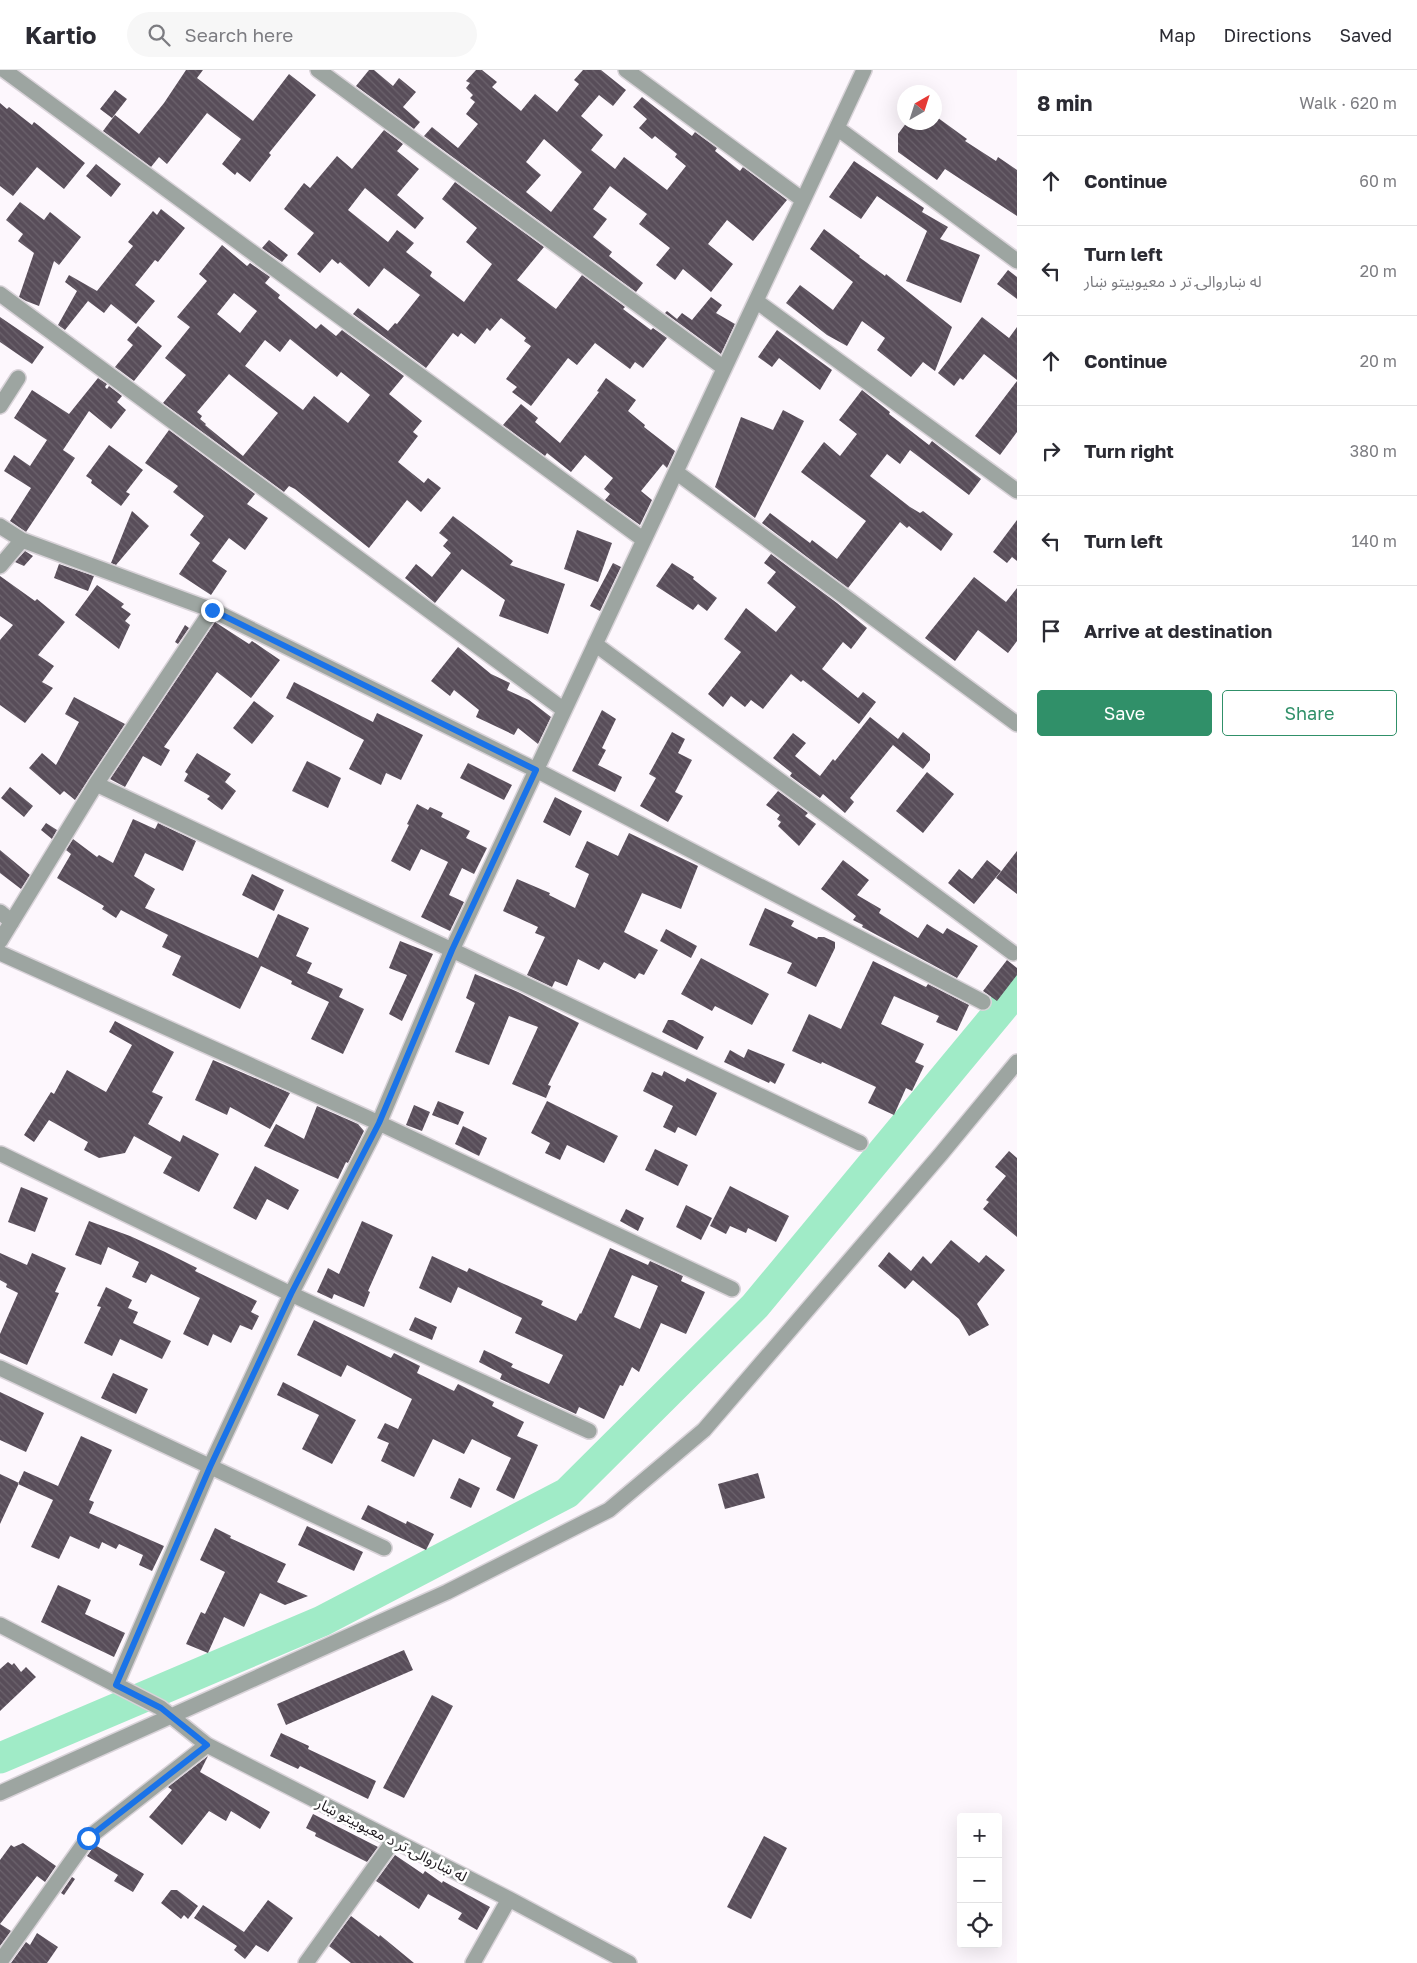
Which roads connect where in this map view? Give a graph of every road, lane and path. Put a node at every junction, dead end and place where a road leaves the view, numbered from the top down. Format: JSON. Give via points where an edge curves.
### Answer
{"nodes":[{"id":1,"x":4,"y":70,"type":"edge"},
{"id":2,"x":318,"y":70,"type":"edge"},
{"id":3,"x":626,"y":70,"type":"edge"},
{"id":4,"x":864,"y":70,"type":"edge"},
{"id":5,"x":836,"y":128,"type":"junction"},
{"id":6,"x":803,"y":200,"type":"junction"},
{"id":7,"x":1017,"y":261,"type":"edge"},
{"id":8,"x":0,"y":294,"type":"edge"},
{"id":9,"x":756,"y":301,"type":"junction"},
{"id":10,"x":724,"y":368,"type":"junction"},
{"id":11,"x":18,"y":378,"type":"dead end"},
{"id":12,"x":0,"y":406,"type":"edge"},
{"id":13,"x":676,"y":472,"type":"junction"},
{"id":14,"x":1017,"y":491,"type":"edge"},
{"id":15,"x":0,"y":526,"type":"edge"},
{"id":16,"x":22,"y":540,"type":"junction"},
{"id":17,"x":644,"y":540,"type":"junction"},
{"id":18,"x":0,"y":566,"type":"edge"},
{"id":19,"x":212,"y":610,"type":"junction"},
{"id":20,"x":595,"y":644,"type":"junction"},
{"id":21,"x":564,"y":710,"type":"junction"},
{"id":22,"x":1017,"y":724,"type":"edge"},
{"id":23,"x":536,"y":770,"type":"junction"},
{"id":24,"x":96,"y":784,"type":"junction"},
{"id":25,"x":6,"y":917,"type":"edge"},
{"id":26,"x":0,"y":941,"type":"edge"},
{"id":27,"x":452,"y":950,"type":"junction"},
{"id":28,"x":0,"y":953,"type":"edge"},
{"id":29,"x":1013,"y":953,"type":"dead end"},
{"id":30,"x":983,"y":1002,"type":"dead end"},
{"id":31,"x":1017,"y":1062,"type":"edge"},
{"id":32,"x":379,"y":1123,"type":"junction"},
{"id":33,"x":860,"y":1143,"type":"dead end"},
{"id":34,"x":1,"y":1154,"type":"edge"},
{"id":35,"x":732,"y":1289,"type":"dead end"},
{"id":36,"x":291,"y":1294,"type":"junction"},
{"id":37,"x":0,"y":1368,"type":"edge"},
{"id":38,"x":589,"y":1430,"type":"dead end"},
{"id":39,"x":210,"y":1467,"type":"junction"},
{"id":40,"x":384,"y":1548,"type":"dead end"},
{"id":41,"x":0,"y":1625,"type":"edge"},
{"id":42,"x":116,"y":1685,"type":"junction"},
{"id":43,"x":166,"y":1712,"type":"junction"},
{"id":44,"x":207,"y":1745,"type":"junction"},
{"id":45,"x":0,"y":1793,"type":"edge"},
{"id":46,"x":394,"y":1840,"type":"junction"},
{"id":47,"x":509,"y":1899,"type":"junction"},
{"id":48,"x":0,"y":1962,"type":"edge"},
{"id":49,"x":306,"y":1963,"type":"edge"},
{"id":50,"x":473,"y":1963,"type":"edge"},
{"id":51,"x":629,"y":1963,"type":"edge"}],
"edges":[{"from":1,"to":17,"type":"street"},
{"from":2,"to":10,"type":"street"},
{"from":3,"to":6,"type":"street"},
{"from":4,"to":5,"type":"street"},
{"from":5,"to":6,"type":"street"},
{"from":5,"to":7,"type":"street"},
{"from":6,"to":9,"type":"street"},
{"from":8,"to":21,"type":"street"},
{"from":9,"to":10,"type":"street"},
{"from":9,"to":14,"type":"street"},
{"from":10,"to":13,"type":"street"},
{"from":11,"to":12,"type":"street"},
{"from":13,"to":17,"type":"street"},
{"from":13,"to":22,"type":"street"},
{"from":15,"to":16,"type":"street"},
{"from":16,"to":18,"type":"street"},
{"from":16,"to":19,"type":"street"},
{"from":17,"to":20,"type":"street"},
{"from":19,"to":23,"type":"street"},
{"from":19,"to":24,"type":"street"},
{"from":20,"to":21,"type":"street"},
{"from":20,"to":29,"type":"street"},
{"from":21,"to":23,"type":"street"},
{"from":23,"to":27,"type":"street"},
{"from":23,"to":30,"type":"street"},
{"from":24,"to":25,"type":"street"},
{"from":24,"to":27,"type":"street"},
{"from":25,"to":26,"type":"street"},
{"from":27,"to":32,"type":"street"},
{"from":27,"to":33,"type":"street"},
{"from":28,"to":32,"type":"street"},
{"from":31,"to":43,"type":"street","via":[[704,1430],[609,1510],[447,1592]]},
{"from":32,"to":35,"type":"street"},
{"from":32,"to":36,"type":"street"},
{"from":34,"to":36,"type":"street"},
{"from":36,"to":38,"type":"street"},
{"from":36,"to":39,"type":"street"},
{"from":37,"to":39,"type":"street"},
{"from":39,"to":40,"type":"street"},
{"from":39,"to":42,"type":"street"},
{"from":41,"to":42,"type":"street","name":"له ښاروالۍ تر د معیوبیتو ښار"},
{"from":42,"to":43,"type":"street","name":"له ښاروالۍ تر د معیوبیتو ښار"},
{"from":43,"to":44,"type":"street","name":"له ښاروالۍ تر د معیوبیتو ښار"},
{"from":43,"to":45,"type":"street"},
{"from":44,"to":46,"type":"street","name":"له ښاروالۍ تر د معیوبیتو ښار"},
{"from":44,"to":48,"type":"street","via":[[88,1838]]},
{"from":46,"to":47,"type":"street","name":"له ښاروالۍ تر د معیوبیتو ښار"},
{"from":46,"to":49,"type":"street"},
{"from":47,"to":50,"type":"street"},
{"from":47,"to":51,"type":"street","name":"له ښاروالۍ تر د معیوبیتو ښار"}]}
